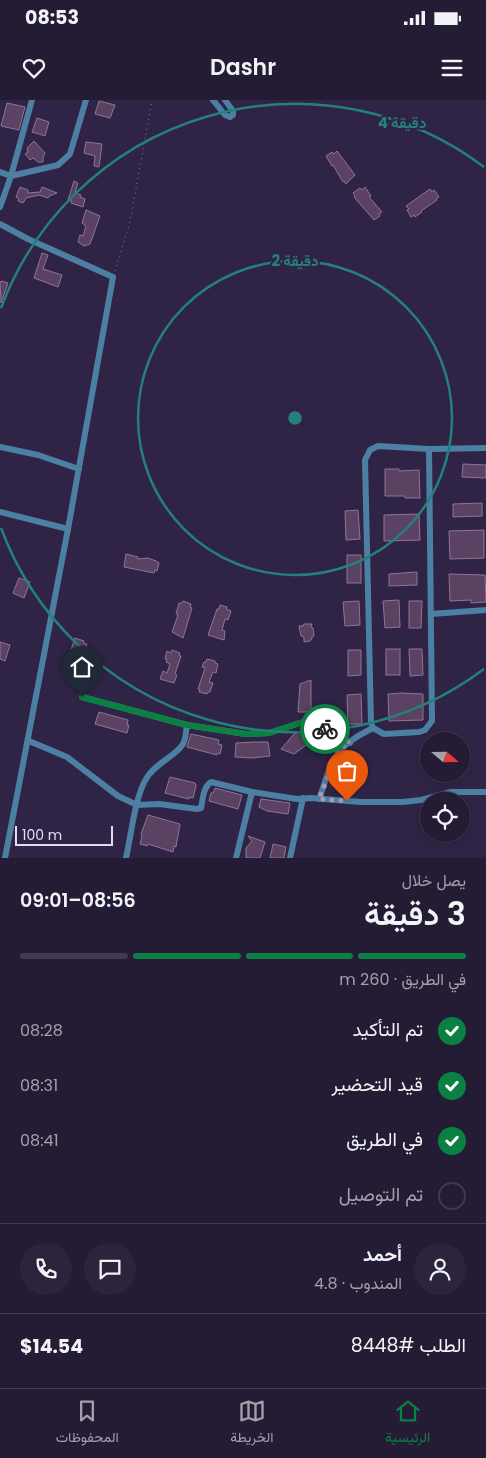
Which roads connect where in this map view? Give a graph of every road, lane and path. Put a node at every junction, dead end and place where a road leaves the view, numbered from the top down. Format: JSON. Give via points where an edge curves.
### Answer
{"nodes":[{"id":1,"x":32,"y":100,"type":"edge"},
{"id":2,"x":86,"y":100,"type":"edge"},
{"id":3,"x":152,"y":100,"type":"edge"},
{"id":4,"x":213,"y":100,"type":"edge"},
{"id":5,"x":225,"y":100,"type":"edge"},
{"id":6,"x":0,"y":172,"type":"edge"},
{"id":7,"x":10,"y":176,"type":"junction"},
{"id":8,"x":0,"y":206,"type":"edge"},
{"id":9,"x":0,"y":224,"type":"edge"},
{"id":10,"x":113,"y":277,"type":"junction"},
{"id":11,"x":0,"y":448,"type":"edge"},
{"id":12,"x":486,"y":448,"type":"edge"},
{"id":13,"x":429,"y":449,"type":"junction"},
{"id":14,"x":79,"y":469,"type":"junction"},
{"id":15,"x":0,"y":512,"type":"edge"},
{"id":16,"x":68,"y":529,"type":"junction"},
{"id":17,"x":486,"y":610,"type":"edge"},
{"id":18,"x":431,"y":614,"type":"junction"},
{"id":19,"x":82,"y":697,"type":"dead end"},
{"id":20,"x":187,"y":725,"type":"junction"},
{"id":21,"x":373,"y":728,"type":"junction"},
{"id":22,"x":29,"y":741,"type":"junction"},
{"id":23,"x":350,"y":743,"type":"junction"},
{"id":24,"x":252,"y":792,"type":"junction"},
{"id":25,"x":486,"y":792,"type":"edge"},
{"id":26,"x":303,"y":798,"type":"junction"},
{"id":27,"x":319,"y":799,"type":"junction"},
{"id":28,"x":137,"y":805,"type":"junction"},
{"id":29,"x":5,"y":858,"type":"edge"},
{"id":30,"x":126,"y":858,"type":"edge"},
{"id":31,"x":236,"y":858,"type":"edge"},
{"id":32,"x":290,"y":858,"type":"edge"}],
"edges":[{"from":1,"to":7,"type":"street"},
{"from":2,"to":7,"type":"street","via":[[70,154],[64,161],[58,166]]},
{"from":3,"to":10,"type":"path","via":[[130,222]]},
{"from":4,"to":5,"type":"street","via":[[224,115],[230,117],[233,111]]},
{"from":6,"to":7,"type":"street"},
{"from":7,"to":8,"type":"street"},
{"from":9,"to":10,"type":"street"},
{"from":10,"to":14,"type":"street"},
{"from":11,"to":14,"type":"street","via":[[38,455]]},
{"from":12,"to":13,"type":"street"},
{"from":13,"to":18,"type":"street"},
{"from":13,"to":21,"type":"street","via":[[378,446],[370,450],[366,460]]},
{"from":14,"to":16,"type":"street"},
{"from":15,"to":16,"type":"street"},
{"from":16,"to":22,"type":"street"},
{"from":17,"to":18,"type":"street"},
{"from":18,"to":21,"type":"street","via":[[432,721],[419,732],[384,734]]},
{"from":19,"to":20,"type":"street"},
{"from":20,"to":23,"type":"street","via":[[246,734],[269,733],[312,719]]},
{"from":20,"to":28,"type":"street","via":[[179,749],[146,778]]},
{"from":21,"to":23,"type":"street"},
{"from":22,"to":28,"type":"street","via":[[67,756],[118,796]]},
{"from":22,"to":29,"type":"street"},
{"from":23,"to":27,"type":"street","via":[[340,749],[335,758]]},
{"from":24,"to":26,"type":"street"},
{"from":24,"to":28,"type":"street","via":[[211,782],[205,788],[201,808]]},
{"from":24,"to":31,"type":"street"},
{"from":25,"to":27,"type":"street","via":[[451,792],[403,802]]},
{"from":26,"to":27,"type":"street"},
{"from":26,"to":32,"type":"street"},
{"from":28,"to":30,"type":"street"}]}
